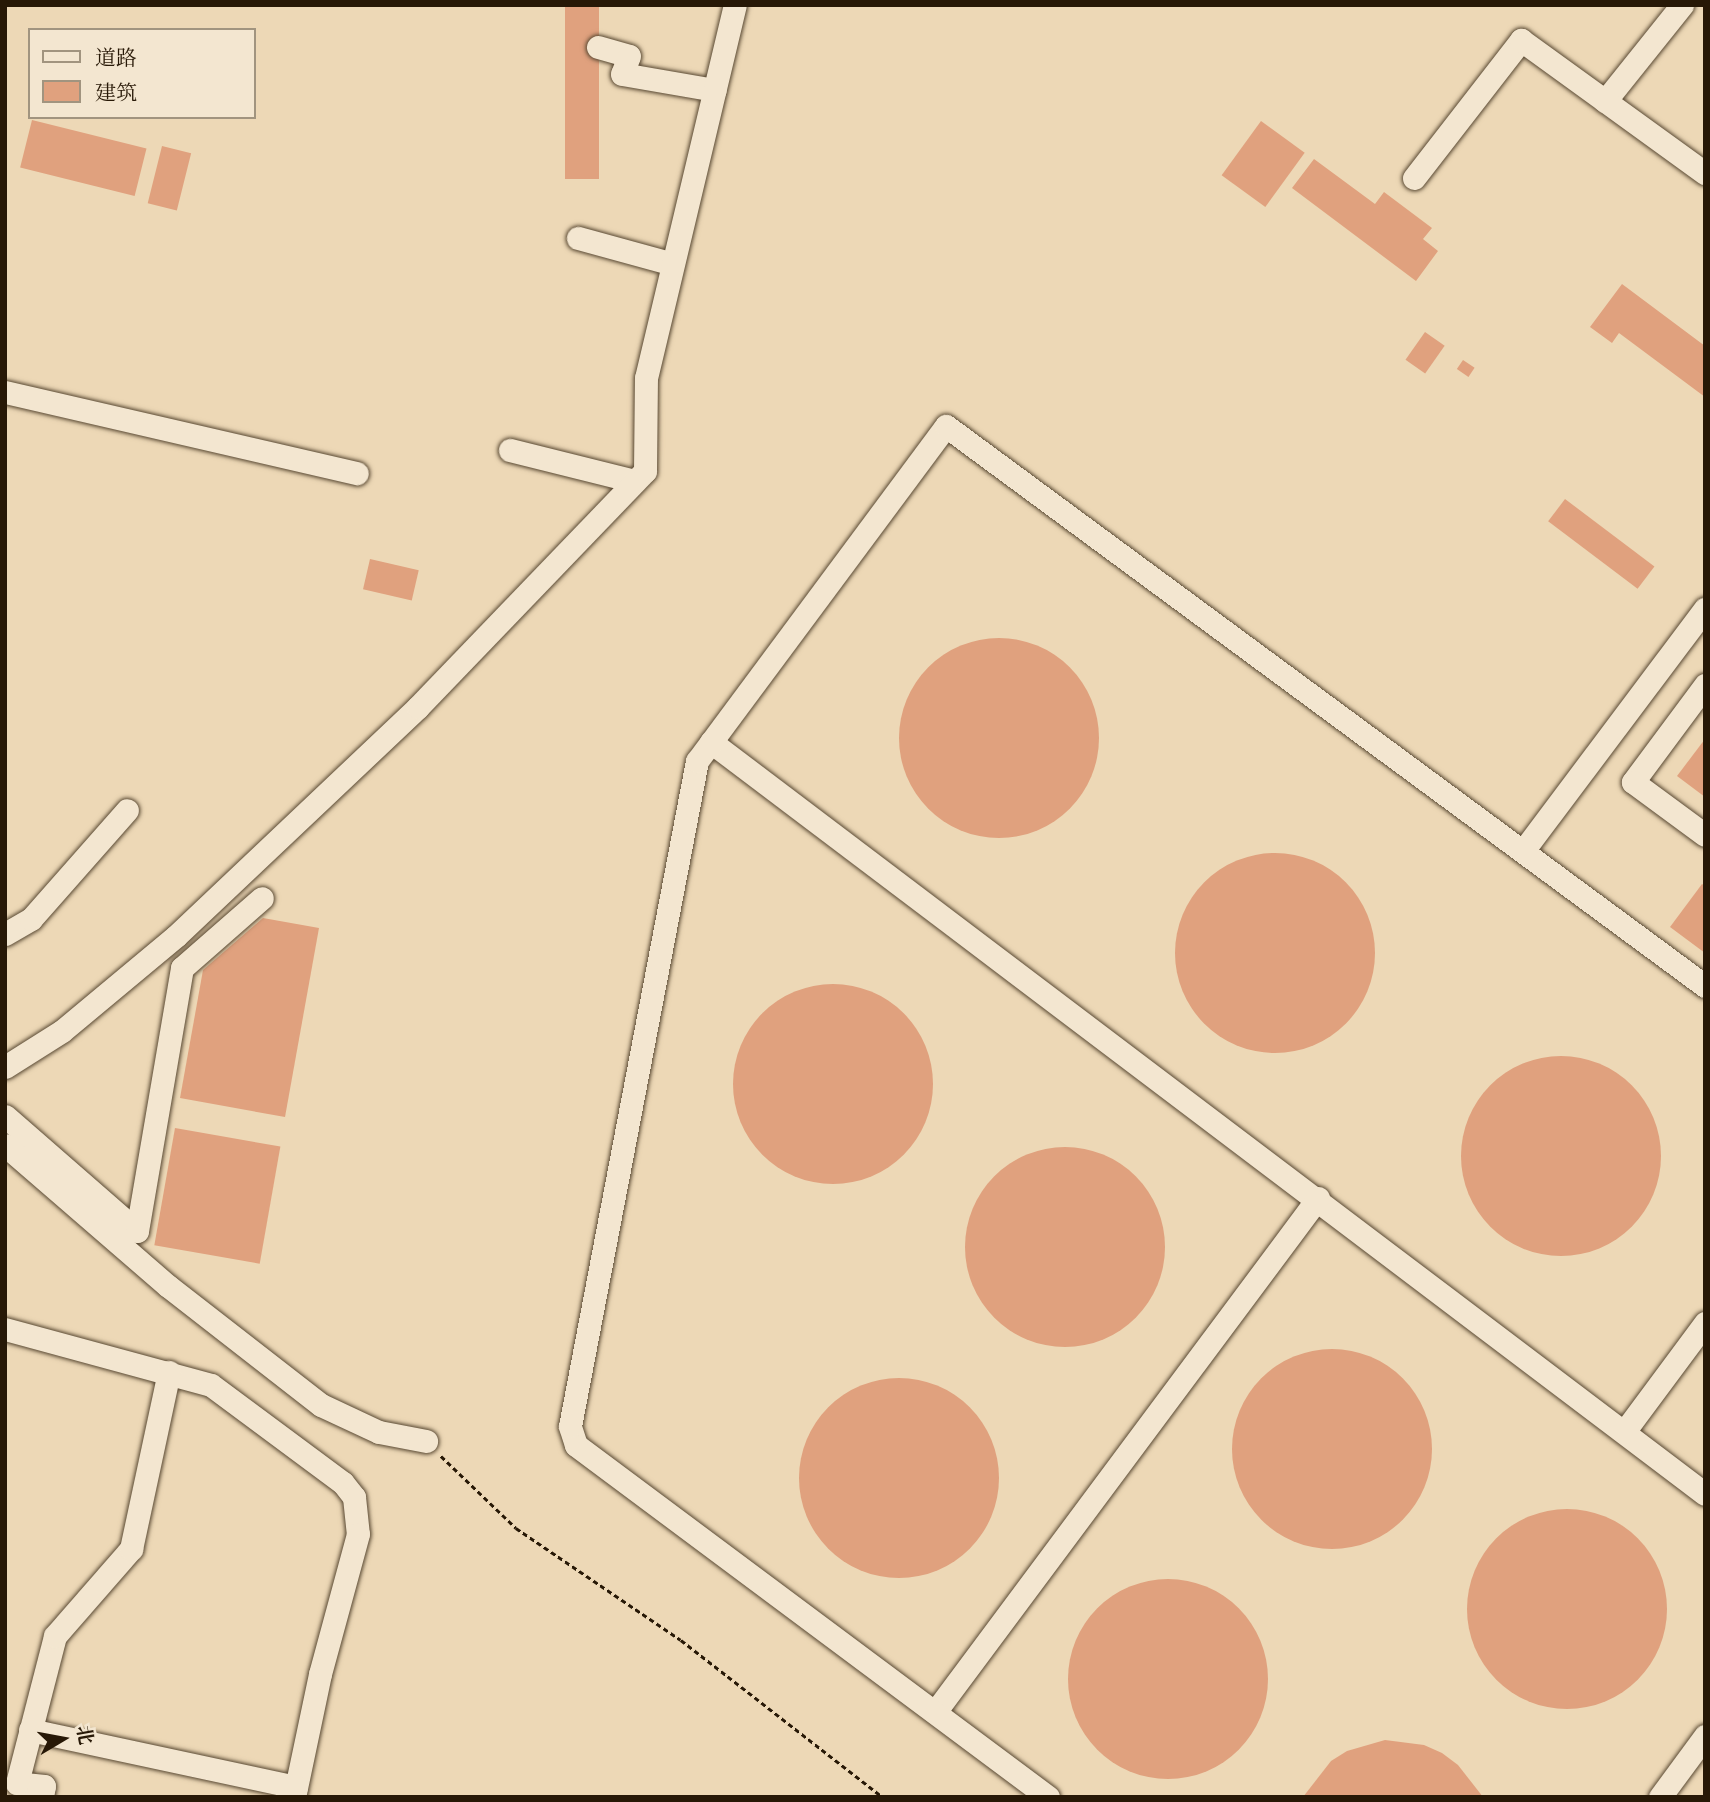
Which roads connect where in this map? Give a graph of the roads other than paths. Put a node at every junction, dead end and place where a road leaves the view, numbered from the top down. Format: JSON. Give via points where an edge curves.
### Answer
{"nodes":[{"id":1,"x":735,"y":5,"type":"edge"},
{"id":2,"x":1682,"y":5,"type":"edge"},
{"id":3,"x":598,"y":47,"type":"dead end"},
{"id":4,"x":715,"y":90,"type":"junction"},
{"id":5,"x":1605,"y":101,"type":"junction"},
{"id":6,"x":1705,"y":173,"type":"edge"},
{"id":7,"x":1414,"y":178,"type":"dead end"},
{"id":8,"x":578,"y":238,"type":"dead end"},
{"id":9,"x":673,"y":264,"type":"junction"},
{"id":10,"x":5,"y":392,"type":"edge"},
{"id":11,"x":510,"y":450,"type":"dead end"},
{"id":12,"x":357,"y":473,"type":"dead end"},
{"id":13,"x":634,"y":481,"type":"junction"},
{"id":14,"x":1705,"y":609,"type":"edge"},
{"id":15,"x":1705,"y":685,"type":"edge"},
{"id":16,"x":711,"y":742,"type":"junction"},
{"id":17,"x":127,"y":810,"type":"dead end"},
{"id":18,"x":1705,"y":835,"type":"edge"},
{"id":19,"x":1523,"y":851,"type":"junction"},
{"id":20,"x":262,"y":898,"type":"dead end"},
{"id":21,"x":5,"y":934,"type":"edge"},
{"id":22,"x":1705,"y":986,"type":"edge"},
{"id":23,"x":5,"y":1067,"type":"edge"},
{"id":24,"x":5,"y":1116,"type":"edge"},
{"id":25,"x":5,"y":1144,"type":"edge"},
{"id":26,"x":1318,"y":1198,"type":"junction"},
{"id":27,"x":1705,"y":1323,"type":"edge"},
{"id":28,"x":5,"y":1329,"type":"edge"},
{"id":29,"x":169,"y":1371,"type":"junction"},
{"id":30,"x":1624,"y":1432,"type":"junction"},
{"id":31,"x":426,"y":1441,"type":"road end"},
{"id":32,"x":1705,"y":1494,"type":"edge"},
{"id":33,"x":935,"y":1712,"type":"junction"},
{"id":34,"x":30,"y":1730,"type":"junction"},
{"id":35,"x":1705,"y":1736,"type":"edge"},
{"id":36,"x":13,"y":1762,"type":"edge"},
{"id":37,"x":295,"y":1792,"type":"edge"},
{"id":38,"x":42,"y":1797,"type":"edge"},
{"id":39,"x":1048,"y":1797,"type":"edge"},
{"id":40,"x":1660,"y":1797,"type":"edge"}],
"edges":[{"from":1,"to":4,"type":"street"},
{"from":2,"to":5,"type":"street"},
{"from":3,"to":4,"type":"street","via":[[629,56],[622,74]]},
{"from":4,"to":9,"type":"street"},
{"from":5,"to":6,"type":"street"},
{"from":5,"to":7,"type":"street","via":[[1521,40]]},
{"from":8,"to":9,"type":"street"},
{"from":9,"to":13,"type":"street","via":[[646,378],[645,471]]},
{"from":10,"to":12,"type":"street"},
{"from":11,"to":13,"type":"street"},
{"from":13,"to":23,"type":"street","via":[[467,658],[176,936],[62,1031]]},
{"from":14,"to":19,"type":"street"},
{"from":15,"to":18,"type":"street","via":[[1633,782]]},
{"from":16,"to":19,"type":"street","via":[[946,426]]},
{"from":16,"to":26,"type":"street"},
{"from":16,"to":33,"type":"street","via":[[697,761],[570,1426],[576,1445]]},
{"from":17,"to":21,"type":"street","via":[[31,919]]},
{"from":19,"to":22,"type":"street"},
{"from":20,"to":24,"type":"street","via":[[181,968],[137,1231]]},
{"from":25,"to":31,"type":"street","via":[[168,1286],[321,1405],[379,1432]]},
{"from":26,"to":30,"type":"street"},
{"from":26,"to":33,"type":"street"},
{"from":27,"to":30,"type":"street"},
{"from":28,"to":29,"type":"street"},
{"from":29,"to":34,"type":"street","via":[[131,1549],[55,1636]]},
{"from":29,"to":37,"type":"street","via":[[232,1397],[355,1497],[358,1534],[320,1674]]},
{"from":30,"to":32,"type":"street"},
{"from":33,"to":39,"type":"street"},
{"from":34,"to":36,"type":"street"},
{"from":34,"to":37,"type":"street"},
{"from":35,"to":40,"type":"street"},
{"from":36,"to":38,"type":"street","via":[[17,1783],[44,1786]]}]}
